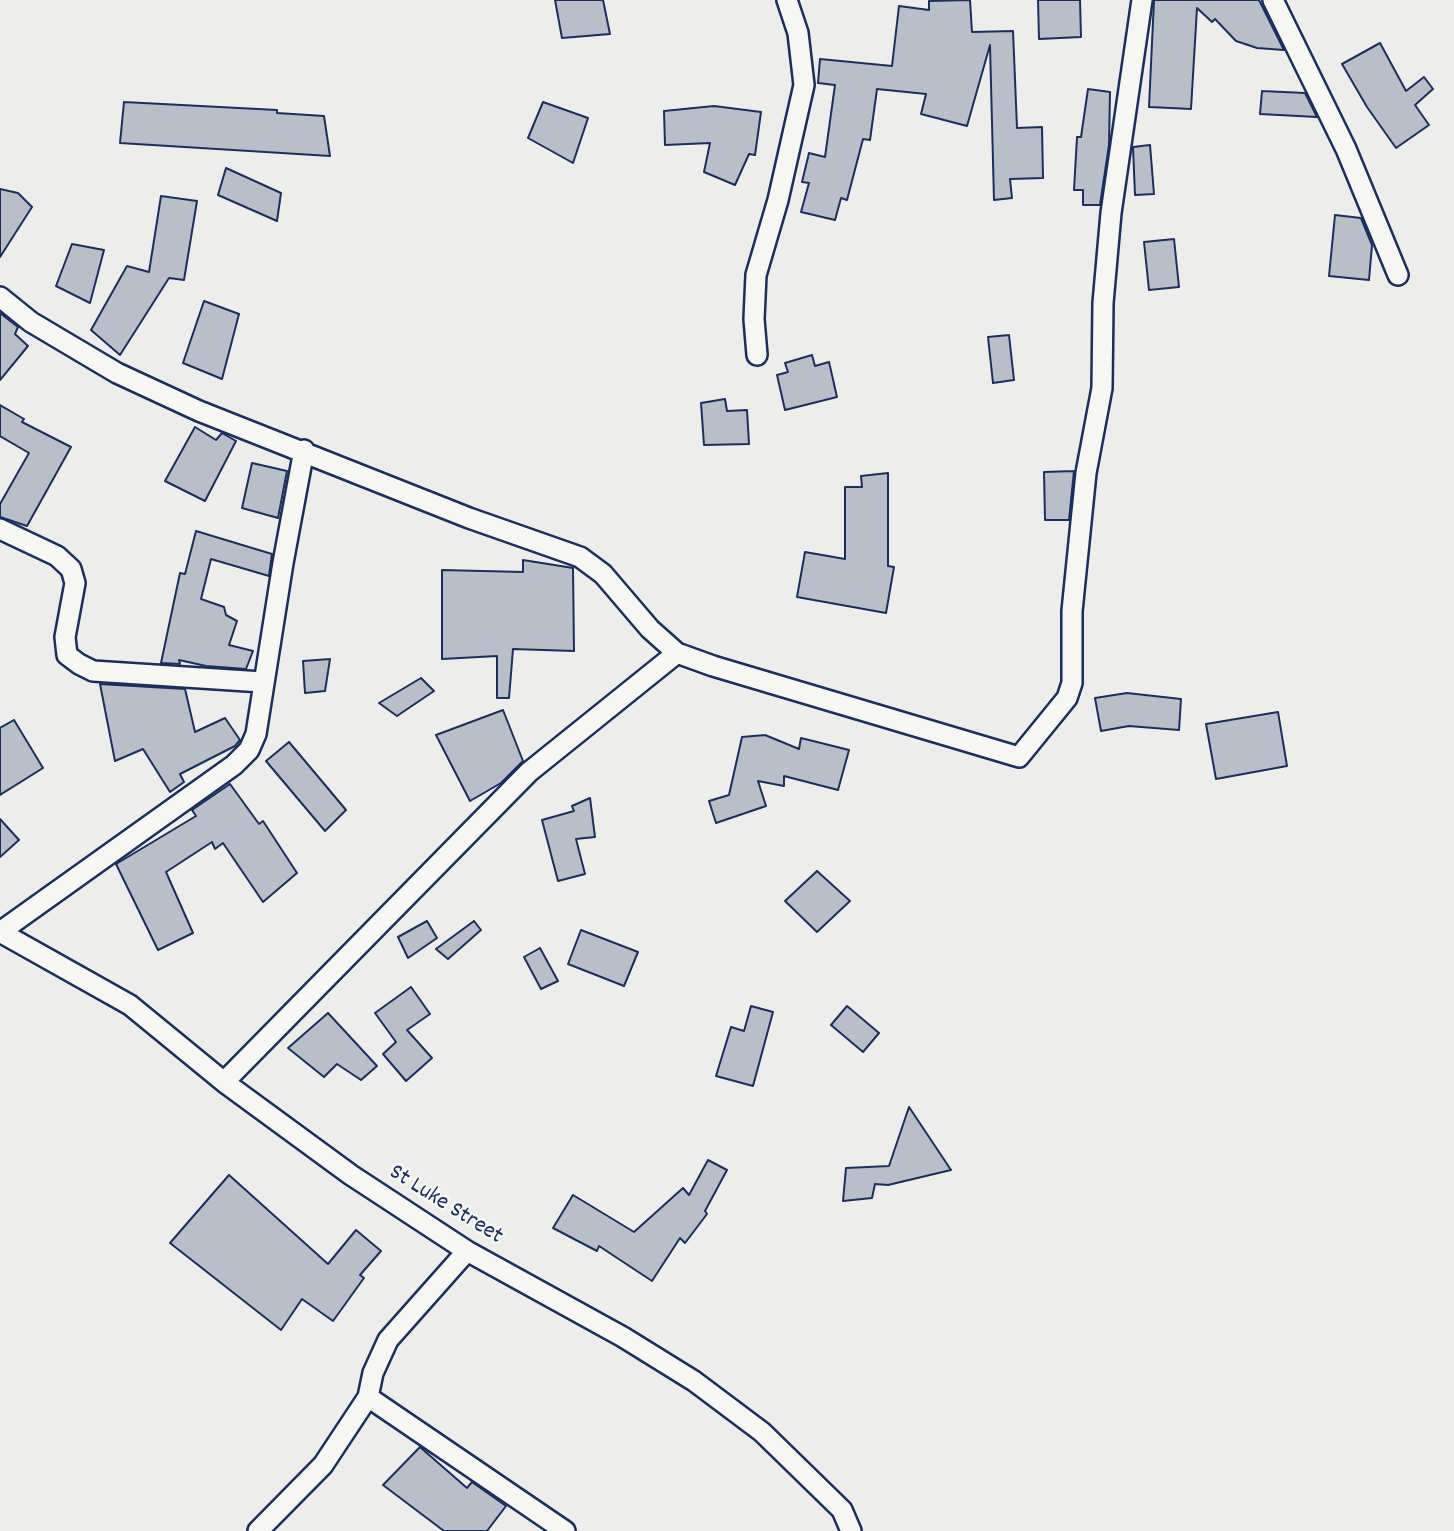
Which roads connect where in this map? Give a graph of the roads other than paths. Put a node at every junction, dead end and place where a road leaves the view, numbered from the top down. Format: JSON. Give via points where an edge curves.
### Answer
{"nodes":[{"id":1,"x":787,"y":0,"type":"edge"},
{"id":2,"x":1142,"y":0,"type":"edge"},
{"id":3,"x":1273,"y":0,"type":"edge"},
{"id":4,"x":1398,"y":275,"type":"dead end"},
{"id":5,"x":0,"y":297,"type":"edge"},
{"id":6,"x":757,"y":355,"type":"dead end"},
{"id":7,"x":304,"y":450,"type":"junction"},
{"id":8,"x":0,"y":528,"type":"edge"},
{"id":9,"x":677,"y":653,"type":"junction"},
{"id":10,"x":262,"y":682,"type":"junction"},
{"id":11,"x":0,"y":932,"type":"edge"},
{"id":12,"x":224,"y":1082,"type":"junction"},
{"id":13,"x":467,"y":1251,"type":"junction"},
{"id":14,"x":368,"y":1397,"type":"junction"},
{"id":15,"x":258,"y":1531,"type":"edge"},
{"id":16,"x":565,"y":1531,"type":"edge"},
{"id":17,"x":851,"y":1531,"type":"edge"}],
"edges":[{"from":1,"to":6,"type":"street","via":[[799,33],[804,85],[756,275]]},
{"from":2,"to":9,"type":"street","via":[[1111,213],[1102,388],[1086,473],[1072,611],[1072,683],[1067,698],[1019,757]]},
{"from":3,"to":4,"type":"street","via":[[1346,149]]},
{"from":5,"to":7,"type":"street","via":[[117,373],[199,411]]},
{"from":7,"to":9,"type":"street","via":[[469,518],[580,557],[603,574]]},
{"from":7,"to":10,"type":"street"},
{"from":8,"to":10,"type":"street","via":[[57,556],[71,569],[75,583],[65,637],[68,655],[79,664],[93,671]]},
{"from":9,"to":12,"type":"street","via":[[529,772]]},
{"from":10,"to":11,"type":"street","via":[[250,750]]},
{"from":11,"to":12,"type":"street","name":"St Luke Street","via":[[130,1004]]},
{"from":12,"to":13,"type":"street","name":"St Luke Street","via":[[351,1175]]},
{"from":13,"to":14,"type":"street","via":[[388,1340]]},
{"from":13,"to":17,"type":"street","name":"St Luke Street","via":[[694,1381],[762,1432],[842,1510]]},
{"from":14,"to":15,"type":"street","via":[[323,1465]]},
{"from":14,"to":16,"type":"street"}]}
